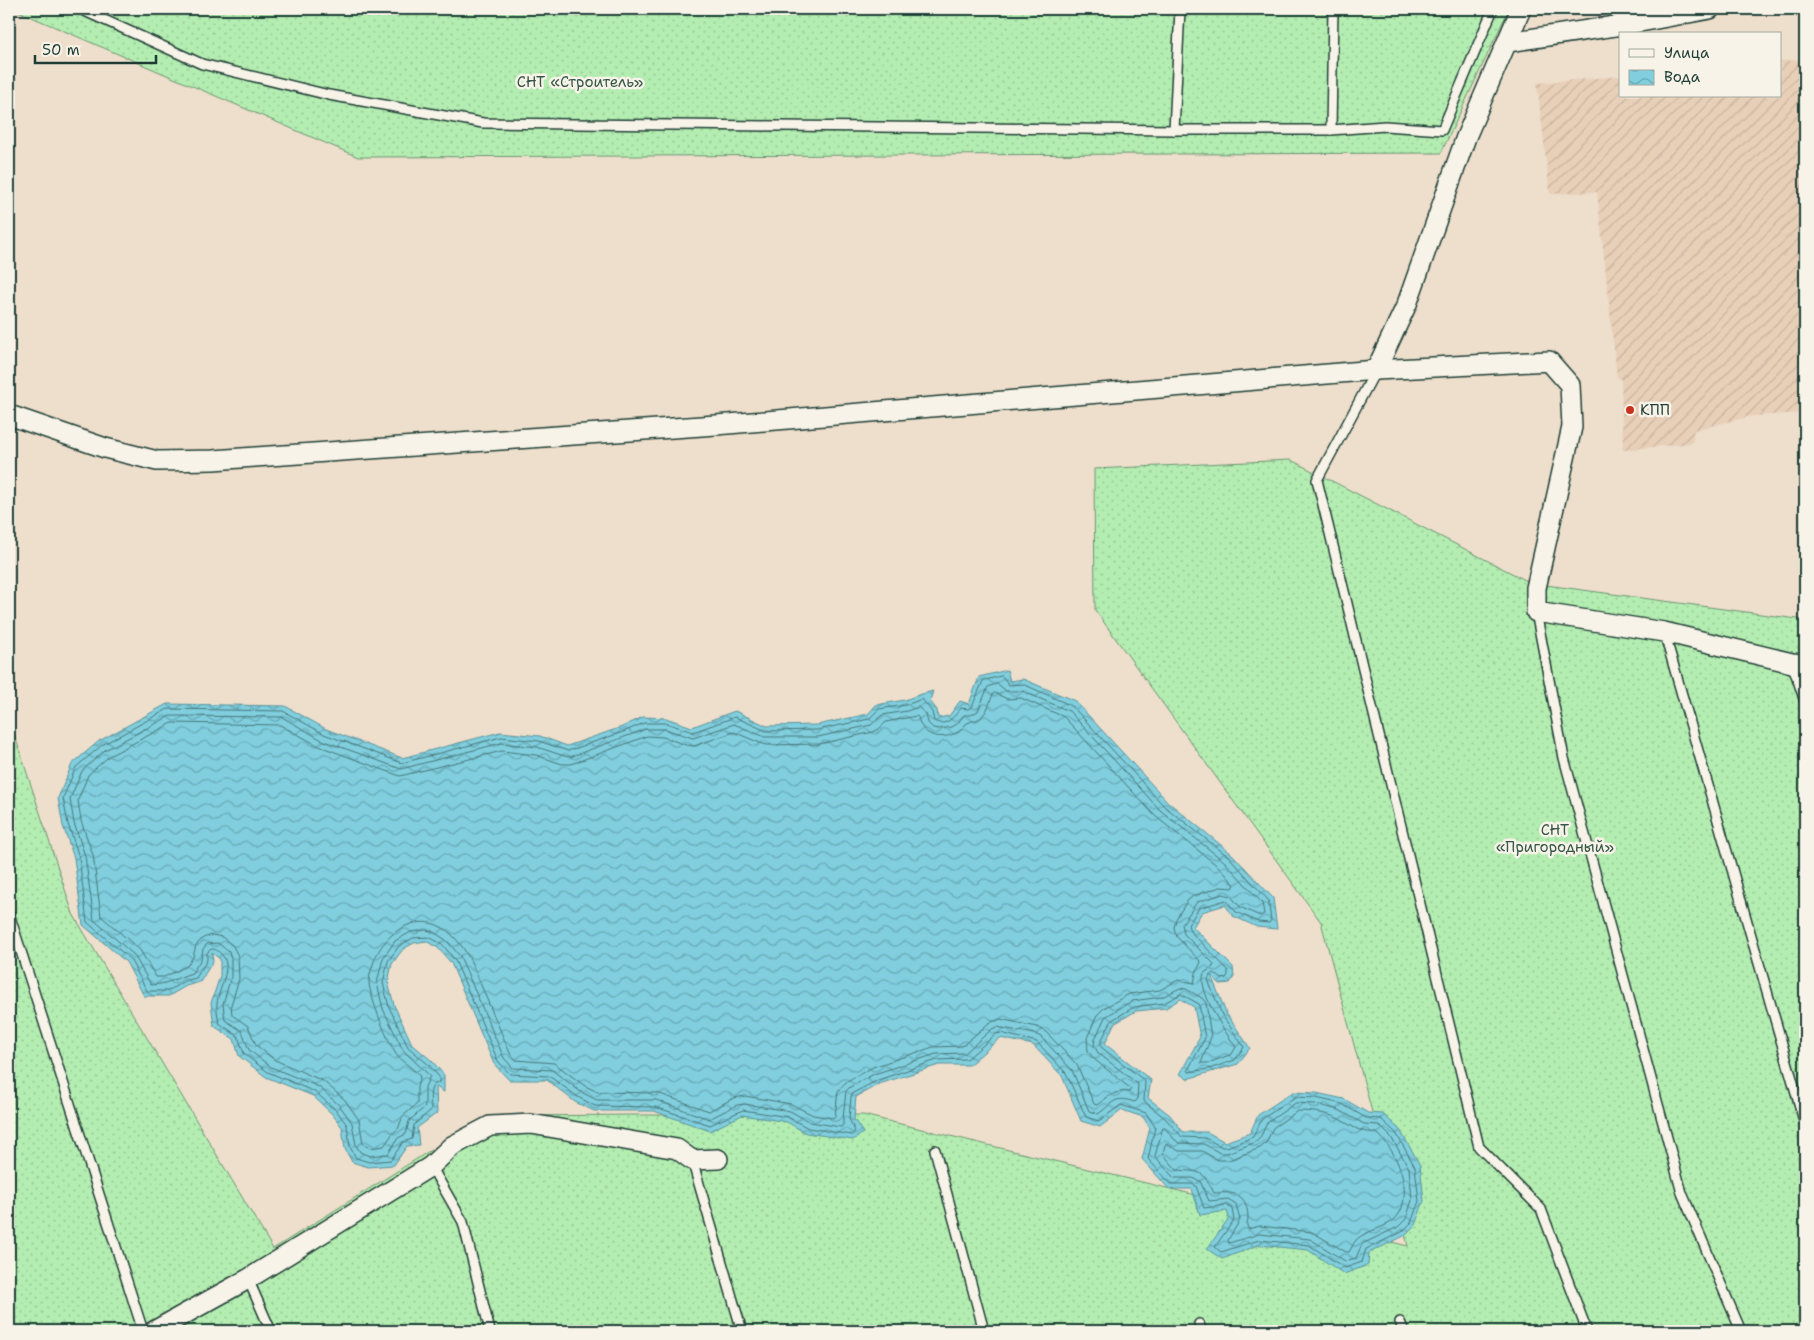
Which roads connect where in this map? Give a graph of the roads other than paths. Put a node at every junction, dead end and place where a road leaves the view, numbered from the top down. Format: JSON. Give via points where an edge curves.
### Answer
{"nodes":[{"id":1,"x":80,"y":9,"type":"edge"},
{"id":2,"x":1180,"y":9,"type":"edge"},
{"id":3,"x":1333,"y":9,"type":"edge"},
{"id":4,"x":1493,"y":9,"type":"edge"},
{"id":5,"x":1522,"y":9,"type":"edge"},
{"id":6,"x":1710,"y":9,"type":"edge"},
{"id":7,"x":1508,"y":42,"type":"junction"},
{"id":8,"x":1174,"y":130,"type":"junction"},
{"id":9,"x":1331,"y":130,"type":"junction"},
{"id":10,"x":1376,"y":370,"type":"junction"},
{"id":11,"x":9,"y":415,"type":"edge"},
{"id":12,"x":1536,"y":612,"type":"junction"},
{"id":13,"x":1664,"y":632,"type":"junction"},
{"id":14,"x":1799,"y":663,"type":"edge"},
{"id":15,"x":1805,"y":701,"type":"edge"},
{"id":16,"x":9,"y":914,"type":"edge"},
{"id":17,"x":1805,"y":1124,"type":"edge"},
{"id":18,"x":935,"y":1150,"type":"dead end"},
{"id":19,"x":718,"y":1158,"type":"dead end"},
{"id":20,"x":692,"y":1160,"type":"junction"},
{"id":21,"x":431,"y":1166,"type":"junction"},
{"id":22,"x":248,"y":1279,"type":"junction"},
{"id":23,"x":143,"y":1331,"type":"edge"},
{"id":24,"x":154,"y":1331,"type":"edge"},
{"id":25,"x":271,"y":1331,"type":"edge"},
{"id":26,"x":490,"y":1331,"type":"edge"},
{"id":27,"x":742,"y":1331,"type":"edge"},
{"id":28,"x":984,"y":1331,"type":"edge"},
{"id":29,"x":1587,"y":1331,"type":"edge"},
{"id":30,"x":1741,"y":1331,"type":"edge"}],
"edges":[{"from":1,"to":8,"type":"lane","via":[[202,64],[329,95],[483,123]]},
{"from":2,"to":8,"type":"lane"},
{"from":3,"to":9,"type":"lane"},
{"from":4,"to":9,"type":"lane","via":[[1442,130],[1385,126]]},
{"from":5,"to":7,"type":"street"},
{"from":6,"to":7,"type":"street"},
{"from":7,"to":10,"type":"street","via":[[1466,137],[1407,304]]},
{"from":8,"to":9,"type":"lane"},
{"from":10,"to":11,"type":"street","via":[[716,425],[213,460],[157,461],[104,448]]},
{"from":10,"to":12,"type":"street","via":[[1549,361],[1570,385],[1572,428],[1536,588]]},
{"from":10,"to":29,"type":"lane","via":[[1317,480],[1479,1147],[1541,1209]]},
{"from":12,"to":13,"type":"street"},
{"from":12,"to":30,"type":"lane","via":[[1564,758],[1682,1193]]},
{"from":13,"to":14,"type":"street"},
{"from":13,"to":17,"type":"lane"},
{"from":14,"to":15,"type":"lane"},
{"from":16,"to":23,"type":"lane"},
{"from":18,"to":28,"type":"lane"},
{"from":19,"to":20,"type":"street"},
{"from":20,"to":21,"type":"street","via":[[677,1149],[531,1124],[490,1126],[452,1146]]},
{"from":20,"to":27,"type":"lane"},
{"from":21,"to":22,"type":"street"},
{"from":21,"to":26,"type":"lane","via":[[463,1222]]},
{"from":22,"to":24,"type":"street"},
{"from":22,"to":25,"type":"lane"}]}
